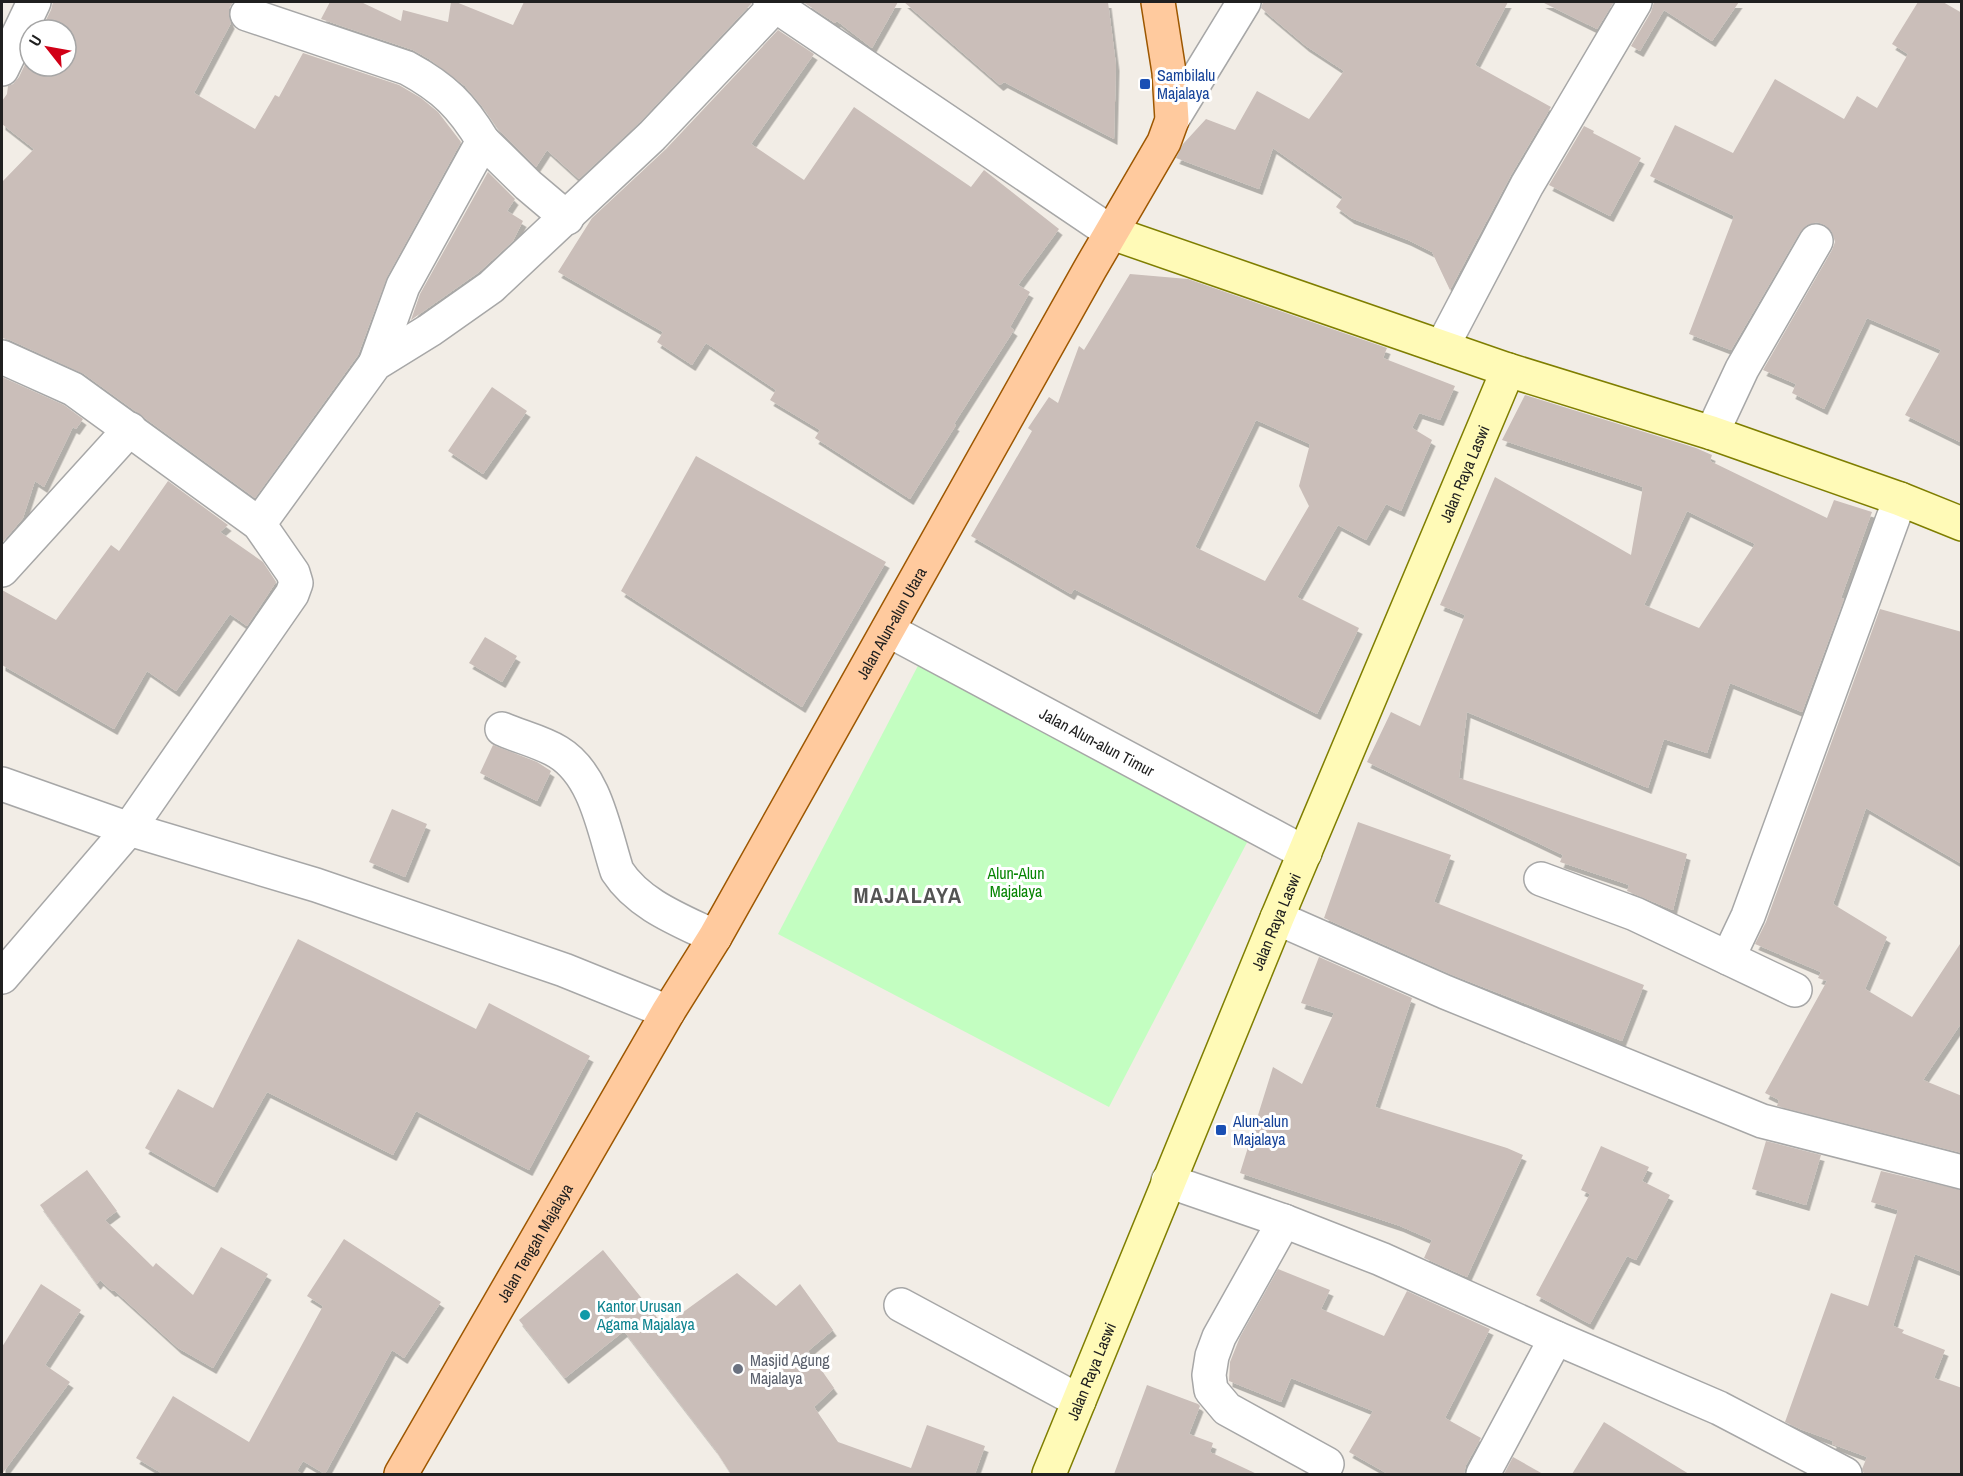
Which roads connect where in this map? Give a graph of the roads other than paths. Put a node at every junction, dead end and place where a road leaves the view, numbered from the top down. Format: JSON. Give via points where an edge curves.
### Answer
{"nodes":[{"id":1,"x":34,"y":2,"type":"edge"},
{"id":2,"x":1158,"y":2,"type":"edge"},
{"id":3,"x":1244,"y":2,"type":"edge"},
{"id":4,"x":1635,"y":2,"type":"edge"},
{"id":5,"x":773,"y":3,"type":"edge"},
{"id":6,"x":247,"y":14,"type":"dead end"},
{"id":7,"x":2,"y":69,"type":"edge"},
{"id":8,"x":1168,"y":131,"type":"junction"},
{"id":9,"x":483,"y":141,"type":"junction"},
{"id":10,"x":567,"y":218,"type":"junction"},
{"id":11,"x":1117,"y":224,"type":"junction"},
{"id":12,"x":1816,"y":241,"type":"dead end"},
{"id":13,"x":1442,"y":347,"type":"junction"},
{"id":14,"x":2,"y":357,"type":"edge"},
{"id":15,"x":375,"y":363,"type":"junction"},
{"id":16,"x":1508,"y":370,"type":"junction"},
{"id":17,"x":1718,"y":419,"type":"junction"},
{"id":18,"x":130,"y":429,"type":"junction"},
{"id":19,"x":1900,"y":499,"type":"junction"},
{"id":20,"x":259,"y":524,"type":"junction"},
{"id":21,"x":1962,"y":524,"type":"edge"},
{"id":22,"x":2,"y":570,"type":"edge"},
{"id":23,"x":888,"y":630,"type":"junction"},
{"id":24,"x":502,"y":729,"type":"dead end"},
{"id":25,"x":2,"y":784,"type":"edge"},
{"id":26,"x":129,"y":829,"type":"junction"},
{"id":27,"x":1305,"y":853,"type":"junction"},
{"id":28,"x":1541,"y":879,"type":"dead end"},
{"id":29,"x":1276,"y":918,"type":"junction"},
{"id":30,"x":715,"y":937,"type":"junction"},
{"id":31,"x":1728,"y":958,"type":"junction"},
{"id":32,"x":2,"y":977,"type":"edge"},
{"id":33,"x":1795,"y":990,"type":"dead end"},
{"id":34,"x":668,"y":1012,"type":"junction"},
{"id":35,"x":1962,"y":1172,"type":"edge"},
{"id":36,"x":1168,"y":1180,"type":"junction"},
{"id":37,"x":1284,"y":1221,"type":"junction"},
{"id":38,"x":901,"y":1305,"type":"dead end"},
{"id":39,"x":1556,"y":1338,"type":"junction"},
{"id":40,"x":1079,"y":1401,"type":"junction"},
{"id":41,"x":1327,"y":1464,"type":"dead end"},
{"id":42,"x":407,"y":1473,"type":"edge"},
{"id":43,"x":1049,"y":1474,"type":"edge"},
{"id":44,"x":1483,"y":1474,"type":"edge"},
{"id":45,"x":1845,"y":1474,"type":"edge"}],
"edges":[{"from":1,"to":7,"type":"street"},
{"from":2,"to":8,"type":"main road","via":[[1169,72]]},
{"from":3,"to":8,"type":"street"},
{"from":4,"to":13,"type":"street","via":[[1527,185]]},
{"from":5,"to":10,"type":"street","via":[[652,136]]},
{"from":5,"to":11,"type":"street"},
{"from":6,"to":9,"type":"street","via":[[407,68],[455,102]]},
{"from":8,"to":11,"type":"main road","name":"Jalan Alun-alun Utara"},
{"from":9,"to":10,"type":"street"},
{"from":9,"to":15,"type":"street","via":[[403,285]]},
{"from":10,"to":15,"type":"street","via":[[491,287]]},
{"from":11,"to":13,"type":"main road"},
{"from":11,"to":23,"type":"main road","name":"Jalan Alun-alun Utara"},
{"from":12,"to":17,"type":"street","via":[[1742,369]]},
{"from":13,"to":16,"type":"main road"},
{"from":14,"to":18,"type":"street","via":[[73,389]]},
{"from":15,"to":20,"type":"street"},
{"from":16,"to":17,"type":"main road"},
{"from":16,"to":27,"type":"main road","name":"Jalan Raya Laswi"},
{"from":17,"to":19,"type":"main road"},
{"from":18,"to":20,"type":"street"},
{"from":18,"to":22,"type":"street"},
{"from":19,"to":21,"type":"main road"},
{"from":19,"to":31,"type":"street","via":[[1748,916]]},
{"from":20,"to":26,"type":"street","via":[[293,573],[296,583],[292,594]]},
{"from":23,"to":27,"type":"street","name":"Jalan Alun-alun Timur"},
{"from":23,"to":30,"type":"main road","name":"Jalan Alun-alun Utara"},
{"from":24,"to":30,"type":"street","via":[[558,752],[578,769],[591,789],[623,881],[662,911]]},
{"from":25,"to":26,"type":"street"},
{"from":26,"to":32,"type":"street"},
{"from":26,"to":34,"type":"street","via":[[316,885],[564,970]]},
{"from":27,"to":29,"type":"main road","name":"Jalan Raya Laswi"},
{"from":28,"to":31,"type":"street","via":[[1635,914]]},
{"from":29,"to":35,"type":"street","via":[[1445,992],[1762,1121]]},
{"from":29,"to":36,"type":"main road","name":"Jalan Raya Laswi"},
{"from":30,"to":34,"type":"main road","name":"Jalan Alun-alun Utara"},
{"from":31,"to":33,"type":"street"},
{"from":34,"to":42,"type":"main road","name":"Jalan Tengah Majalaya"},
{"from":36,"to":37,"type":"street"},
{"from":36,"to":40,"type":"main road","name":"Jalan Raya Laswi"},
{"from":37,"to":39,"type":"street","via":[[1381,1259]]},
{"from":37,"to":41,"type":"street","via":[[1219,1337],[1209,1375],[1211,1390],[1227,1409]]},
{"from":38,"to":40,"type":"street"},
{"from":39,"to":44,"type":"street"},
{"from":39,"to":45,"type":"street","via":[[1719,1408]]},
{"from":40,"to":43,"type":"main road","name":"Jalan Raya Laswi"}]}
